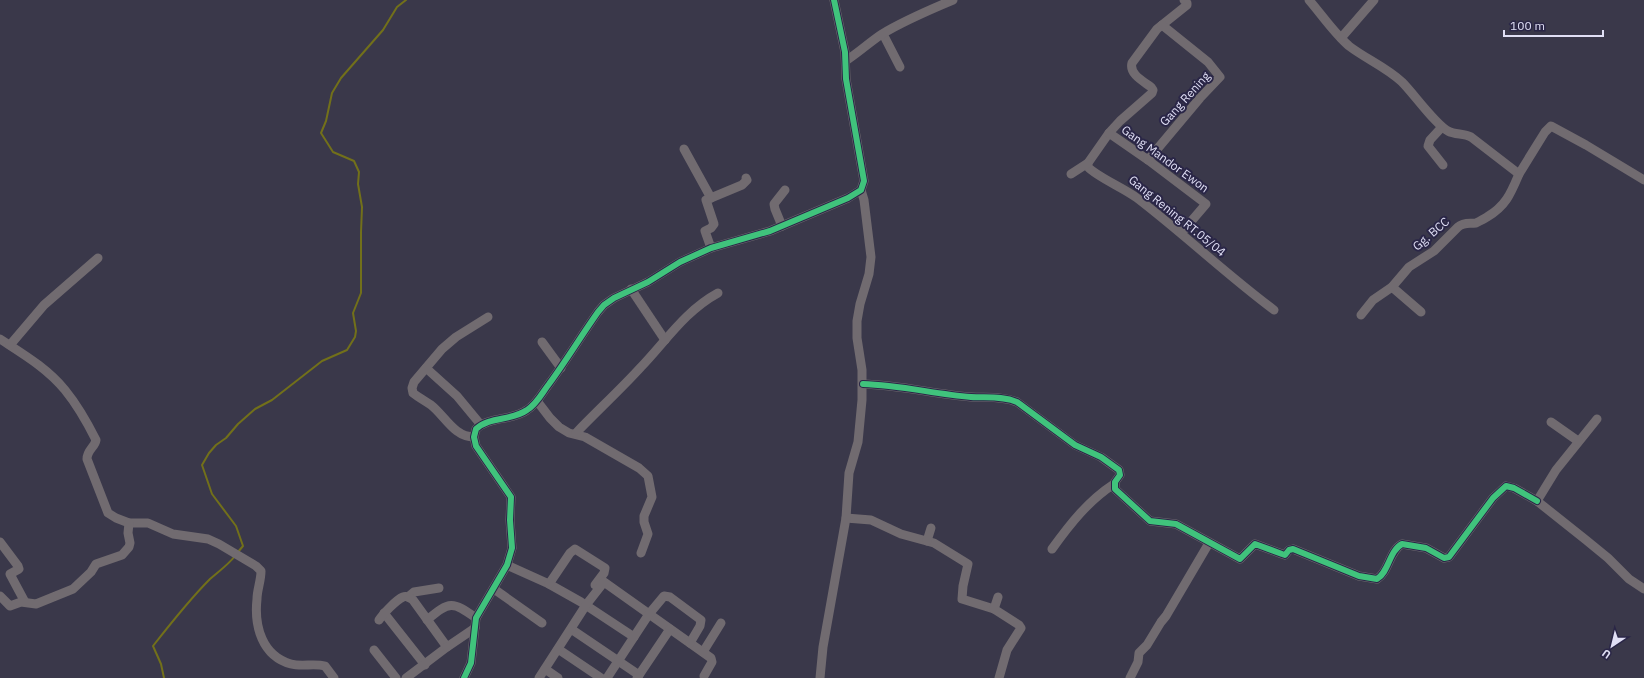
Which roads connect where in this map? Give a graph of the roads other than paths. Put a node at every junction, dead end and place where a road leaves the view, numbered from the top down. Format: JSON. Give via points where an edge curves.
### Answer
{"nodes":[{"id":1,"x":834,"y":0,"type":"edge"},
{"id":2,"x":953,"y":0,"type":"edge"},
{"id":3,"x":1184,"y":0,"type":"edge"},
{"id":4,"x":1309,"y":0,"type":"edge"},
{"id":5,"x":1374,"y":0,"type":"edge"},
{"id":6,"x":929,"y":5,"type":"edge"},
{"id":7,"x":1162,"y":25,"type":"junction"},
{"id":8,"x":883,"y":34,"type":"junction"},
{"id":9,"x":1341,"y":38,"type":"junction"},
{"id":10,"x":847,"y":60,"type":"junction"},
{"id":11,"x":900,"y":67,"type":"dead end"},
{"id":12,"x":1442,"y":127,"type":"junction"},
{"id":13,"x":1109,"y":133,"type":"junction"},
{"id":14,"x":684,"y":149,"type":"dead end"},
{"id":15,"x":1148,"y":160,"type":"junction"},
{"id":16,"x":1088,"y":163,"type":"junction"},
{"id":17,"x":1443,"y":164,"type":"dead end"},
{"id":18,"x":1071,"y":174,"type":"dead end"},
{"id":19,"x":1519,"y":174,"type":"junction"},
{"id":20,"x":746,"y":178,"type":"dead end"},
{"id":21,"x":1644,"y":180,"type":"edge"},
{"id":22,"x":785,"y":190,"type":"dead end"},
{"id":23,"x":861,"y":190,"type":"junction"},
{"id":24,"x":710,"y":198,"type":"junction"},
{"id":25,"x":782,"y":226,"type":"junction"},
{"id":26,"x":1182,"y":232,"type":"junction"},
{"id":27,"x":711,"y":248,"type":"junction"},
{"id":28,"x":98,"y":258,"type":"dead end"},
{"id":29,"x":1392,"y":287,"type":"junction"},
{"id":30,"x":631,"y":290,"type":"junction"},
{"id":31,"x":718,"y":293,"type":"dead end"},
{"id":32,"x":1274,"y":310,"type":"dead end"},
{"id":33,"x":1421,"y":312,"type":"dead end"},
{"id":34,"x":1361,"y":315,"type":"dead end"},
{"id":35,"x":488,"y":317,"type":"dead end"},
{"id":36,"x":0,"y":339,"type":"edge"},
{"id":37,"x":664,"y":340,"type":"junction"},
{"id":38,"x":542,"y":342,"type":"dead end"},
{"id":39,"x":10,"y":345,"type":"junction"},
{"id":40,"x":426,"y":368,"type":"junction"},
{"id":41,"x":561,"y":368,"type":"junction"},
{"id":42,"x":863,"y":384,"type":"junction"},
{"id":43,"x":537,"y":401,"type":"junction"},
{"id":44,"x":1597,"y":419,"type":"dead end"},
{"id":45,"x":1551,"y":422,"type":"dead end"},
{"id":46,"x":481,"y":425,"type":"junction"},
{"id":47,"x":576,"y":433,"type":"junction"},
{"id":48,"x":474,"y":437,"type":"junction"},
{"id":49,"x":1578,"y":441,"type":"junction"},
{"id":50,"x":1114,"y":484,"type":"junction"},
{"id":51,"x":1537,"y":501,"type":"junction"},
{"id":52,"x":846,"y":518,"type":"junction"},
{"id":53,"x":129,"y":523,"type":"junction"},
{"id":54,"x":931,"y":528,"type":"dead end"},
{"id":55,"x":927,"y":541,"type":"junction"},
{"id":56,"x":0,"y":542,"type":"edge"},
{"id":57,"x":1209,"y":543,"type":"junction"},
{"id":58,"x":1052,"y":549,"type":"dead end"},
{"id":59,"x":641,"y":553,"type":"dead end"},
{"id":60,"x":507,"y":565,"type":"junction"},
{"id":61,"x":602,"y":580,"type":"junction"},
{"id":62,"x":549,"y":584,"type":"junction"},
{"id":63,"x":438,"y":588,"type":"dead end"},
{"id":64,"x":494,"y":589,"type":"junction"},
{"id":65,"x":1644,"y":589,"type":"edge"},
{"id":66,"x":0,"y":596,"type":"edge"},
{"id":67,"x":408,"y":597,"type":"junction"},
{"id":68,"x":998,"y":597,"type":"dead end"},
{"id":69,"x":25,"y":602,"type":"junction"},
{"id":70,"x":584,"y":603,"type":"junction"},
{"id":71,"x":994,"y":609,"type":"junction"},
{"id":72,"x":649,"y":614,"type":"junction"},
{"id":73,"x":476,"y":618,"type":"junction"},
{"id":74,"x":427,"y":620,"type":"junction"},
{"id":75,"x":542,"y":623,"type":"dead end"},
{"id":76,"x":722,"y":624,"type":"dead end"},
{"id":77,"x":475,"y":628,"type":"junction"},
{"id":78,"x":570,"y":629,"type":"junction"},
{"id":79,"x":670,"y":629,"type":"junction"},
{"id":80,"x":634,"y":637,"type":"junction"},
{"id":81,"x":690,"y":642,"type":"junction"},
{"id":82,"x":447,"y":647,"type":"junction"},
{"id":83,"x":558,"y":649,"type":"junction"},
{"id":84,"x":374,"y":650,"type":"dead end"},
{"id":85,"x":703,"y":652,"type":"junction"},
{"id":86,"x":619,"y":661,"type":"junction"},
{"id":87,"x":425,"y":665,"type":"junction"},
{"id":88,"x":545,"y":669,"type":"junction"},
{"id":89,"x":638,"y":676,"type":"edge"},
{"id":90,"x":704,"y":676,"type":"dead end"},
{"id":91,"x":334,"y":678,"type":"edge"},
{"id":92,"x":396,"y":678,"type":"edge"},
{"id":93,"x":406,"y":678,"type":"edge"},
{"id":94,"x":464,"y":678,"type":"edge"},
{"id":95,"x":539,"y":678,"type":"edge"},
{"id":96,"x":558,"y":678,"type":"edge"},
{"id":97,"x":601,"y":678,"type":"edge"},
{"id":98,"x":607,"y":678,"type":"edge"},
{"id":99,"x":820,"y":678,"type":"edge"},
{"id":100,"x":999,"y":678,"type":"edge"},
{"id":101,"x":1130,"y":678,"type":"edge"}],
"edges":[{"from":1,"to":10,"type":"street"},
{"from":2,"to":6,"type":"street"},
{"from":3,"to":7,"type":"street","via":[[1187,5]]},
{"from":4,"to":9,"type":"street"},
{"from":5,"to":9,"type":"street"},
{"from":6,"to":8,"type":"street"},
{"from":7,"to":13,"type":"street","via":[[1138,54],[1131,67],[1153,91]]},
{"from":7,"to":15,"type":"street","name":"Gang Rening","via":[[1208,62],[1220,77]]},
{"from":8,"to":10,"type":"street"},
{"from":8,"to":11,"type":"street"},
{"from":9,"to":12,"type":"street","via":[[1357,52],[1394,75]]},
{"from":10,"to":23,"type":"street","via":[[846,79],[864,181]]},
{"from":12,"to":17,"type":"street","via":[[1428,146]]},
{"from":12,"to":19,"type":"street","via":[[1471,137]]},
{"from":13,"to":15,"type":"street","name":"Gang Mandor Ewon"},
{"from":13,"to":16,"type":"street"},
{"from":14,"to":24,"type":"street"},
{"from":15,"to":26,"type":"street","name":"Gang Mandor Ewon","via":[[1206,204]]},
{"from":16,"to":18,"type":"street"},
{"from":16,"to":26,"type":"street","name":"Gang Rening RT.05/04","via":[[1089,168],[1129,191]]},
{"from":19,"to":21,"type":"street","name":"Gg. BCC","via":[[1551,126]]},
{"from":19,"to":29,"type":"street","name":"Gg. BCC","via":[[1511,193],[1497,211],[1477,222],[1462,223],[1434,251],[1409,267]]},
{"from":20,"to":24,"type":"street","via":[[742,185]]},
{"from":22,"to":25,"type":"street","via":[[774,204]]},
{"from":23,"to":25,"type":"street"},
{"from":23,"to":42,"type":"street","via":[[871,257],[857,320]]},
{"from":24,"to":27,"type":"street","via":[[706,202],[714,226],[704,233]]},
{"from":25,"to":27,"type":"street","via":[[760,235]]},
{"from":26,"to":32,"type":"street","name":"Gang Rening RT.05/04","via":[[1241,285]]},
{"from":27,"to":30,"type":"street","via":[[680,262]]},
{"from":28,"to":39,"type":"street","via":[[44,305]]},
{"from":29,"to":33,"type":"street"},
{"from":29,"to":34,"type":"street","name":"Gg. BCC","via":[[1373,300]]},
{"from":30,"to":37,"type":"street"},
{"from":30,"to":41,"type":"street","via":[[604,305]]},
{"from":31,"to":37,"type":"street","via":[[694,309]]},
{"from":35,"to":40,"type":"street","via":[[448,343]]},
{"from":36,"to":39,"type":"street"},
{"from":37,"to":47,"type":"street"},
{"from":38,"to":41,"type":"street"},
{"from":39,"to":53,"type":"street","via":[[51,376],[84,417],[96,440],[88,452],[87,459],[108,512]]},
{"from":40,"to":46,"type":"street","via":[[457,396]]},
{"from":40,"to":48,"type":"street","via":[[414,382],[413,393],[430,404],[458,432]]},
{"from":41,"to":43,"type":"street"},
{"from":42,"to":50,"type":"street","via":[[1012,400],[1027,408],[1074,445],[1119,470],[1120,475]]},
{"from":42,"to":52,"type":"street","via":[[859,436],[848,480]]},
{"from":43,"to":46,"type":"street","via":[[521,414]]},
{"from":43,"to":47,"type":"street","via":[[559,427],[569,433]]},
{"from":44,"to":49,"type":"street"},
{"from":45,"to":49,"type":"street"},
{"from":46,"to":48,"type":"street","via":[[476,429]]},
{"from":47,"to":59,"type":"street","via":[[639,468],[649,478],[652,497],[644,519],[648,534]]},
{"from":48,"to":60,"type":"street","via":[[478,450],[511,496],[512,548]]},
{"from":49,"to":51,"type":"street"},
{"from":50,"to":57,"type":"street","via":[[1115,489],[1150,521],[1173,523]]},
{"from":50,"to":58,"type":"street","via":[[1082,511]]},
{"from":51,"to":57,"type":"street","via":[[1506,486],[1493,498],[1449,557],[1444,558],[1426,548],[1402,544],[1397,547],[1377,580],[1359,576],[1293,549],[1286,555],[1255,544],[1240,559]]},
{"from":51,"to":65,"type":"street"},
{"from":52,"to":55,"type":"street","via":[[871,520],[902,534]]},
{"from":52,"to":99,"type":"street"},
{"from":53,"to":69,"type":"street","via":[[130,543],[122,555],[96,564],[73,589],[36,604]]},
{"from":53,"to":91,"type":"street","via":[[148,523],[174,534],[208,539],[260,569],[256,601],[258,625],[260,636],[268,650],[290,664],[325,666]]},
{"from":54,"to":55,"type":"street"},
{"from":55,"to":71,"type":"street","via":[[968,564],[962,599]]},
{"from":56,"to":69,"type":"street","via":[[18,566],[19,569],[10,574]]},
{"from":57,"to":101,"type":"street","via":[[1166,616],[1139,653],[1138,662]]},
{"from":60,"to":62,"type":"street"},
{"from":60,"to":64,"type":"street"},
{"from":61,"to":62,"type":"street","via":[[605,568],[575,549]]},
{"from":61,"to":70,"type":"street"},
{"from":61,"to":72,"type":"street"},
{"from":62,"to":70,"type":"street"},
{"from":63,"to":67,"type":"street","via":[[414,592]]},
{"from":64,"to":73,"type":"street"},
{"from":64,"to":75,"type":"street"},
{"from":66,"to":69,"type":"street","via":[[10,606]]},
{"from":67,"to":74,"type":"street"},
{"from":67,"to":87,"type":"street","via":[[404,597],[381,617]]},
{"from":68,"to":71,"type":"street"},
{"from":70,"to":78,"type":"street"},
{"from":70,"to":80,"type":"street"},
{"from":71,"to":100,"type":"street","via":[[1021,628],[1007,650]]},
{"from":72,"to":79,"type":"street"},
{"from":72,"to":80,"type":"street"},
{"from":72,"to":81,"type":"street","via":[[666,595],[697,615],[701,623]]},
{"from":73,"to":74,"type":"street","via":[[458,606],[450,605]]},
{"from":73,"to":77,"type":"street"},
{"from":74,"to":82,"type":"street"},
{"from":76,"to":85,"type":"street"},
{"from":77,"to":82,"type":"street"},
{"from":77,"to":94,"type":"street","via":[[471,663]]},
{"from":78,"to":83,"type":"street"},
{"from":78,"to":86,"type":"street"},
{"from":79,"to":81,"type":"street"},
{"from":79,"to":89,"type":"street"},
{"from":80,"to":86,"type":"street"},
{"from":81,"to":85,"type":"street"},
{"from":82,"to":87,"type":"street"},
{"from":83,"to":88,"type":"street"},
{"from":83,"to":97,"type":"street"},
{"from":84,"to":92,"type":"street"},
{"from":85,"to":90,"type":"street","via":[[712,662]]},
{"from":86,"to":89,"type":"street"},
{"from":86,"to":98,"type":"street"},
{"from":87,"to":93,"type":"street"},
{"from":88,"to":95,"type":"street"},
{"from":88,"to":96,"type":"street"}]}
